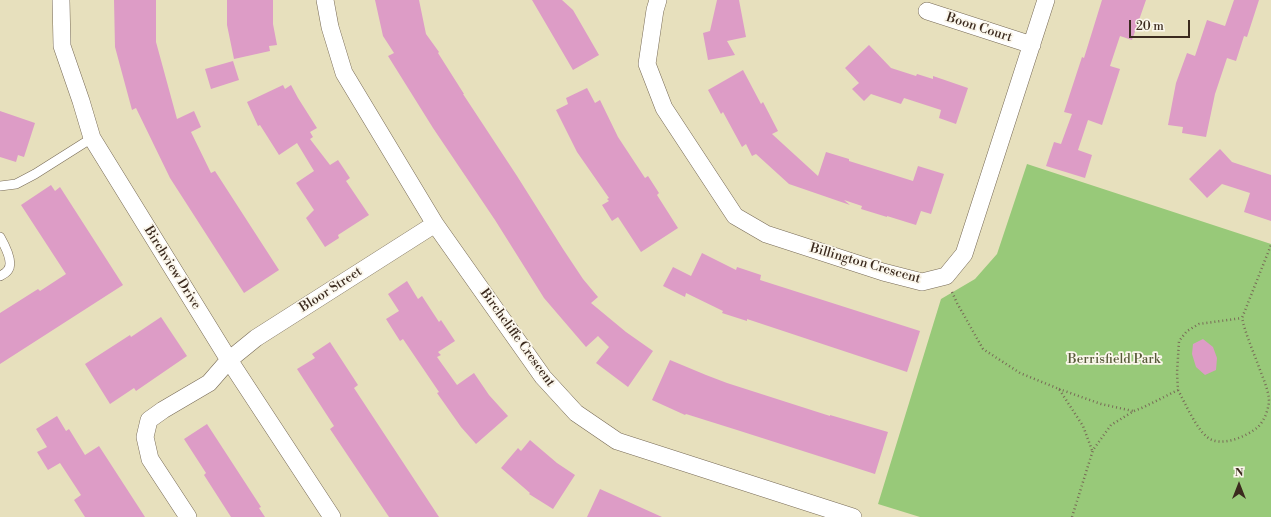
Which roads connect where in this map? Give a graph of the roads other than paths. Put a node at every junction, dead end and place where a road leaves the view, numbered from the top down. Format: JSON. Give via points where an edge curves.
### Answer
{"nodes":[{"id":1,"x":61,"y":0,"type":"edge"},
{"id":2,"x":325,"y":0,"type":"edge"},
{"id":3,"x":658,"y":0,"type":"edge"},
{"id":4,"x":1046,"y":0,"type":"edge"},
{"id":5,"x":927,"y":11,"type":"dead end"},
{"id":6,"x":1032,"y":45,"type":"junction"},
{"id":7,"x":92,"y":138,"type":"junction"},
{"id":8,"x":0,"y":186,"type":"edge"},
{"id":9,"x":435,"y":224,"type":"junction"},
{"id":10,"x":0,"y":236,"type":"edge"},
{"id":11,"x":0,"y":276,"type":"edge"},
{"id":12,"x":229,"y":360,"type":"junction"},
{"id":13,"x":188,"y":517,"type":"edge"},
{"id":14,"x":332,"y":517,"type":"edge"},
{"id":15,"x":853,"y":517,"type":"edge"}],
"edges":[{"from":1,"to":7,"type":"street","name":"Birchview Drive","via":[[62,46]]},
{"from":2,"to":9,"type":"street","name":"Birchcliffe Crescent","via":[[344,73]]},
{"from":3,"to":6,"type":"street","name":"Billington Crescent","via":[[647,64],[664,108],[735,216],[766,234],[922,282],[946,276],[964,254]]},
{"from":4,"to":6,"type":"street"},
{"from":5,"to":6,"type":"street","name":"Boon Court"},
{"from":7,"to":8,"type":"lane","via":[[36,174],[16,184]]},
{"from":7,"to":12,"type":"street","name":"Birchview Drive"},
{"from":9,"to":12,"type":"street","name":"Bloor Street","via":[[256,338]]},
{"from":9,"to":15,"type":"street","name":"Birchcliffe Crescent","via":[[543,377],[576,413],[617,441]]},
{"from":10,"to":11,"type":"lane","via":[[10,266],[8,271]]},
{"from":12,"to":13,"type":"street","name":"Bloor Street","via":[[209,383],[150,420],[145,437],[150,459]]},
{"from":12,"to":14,"type":"street","name":"Birchview Drive"}]}
